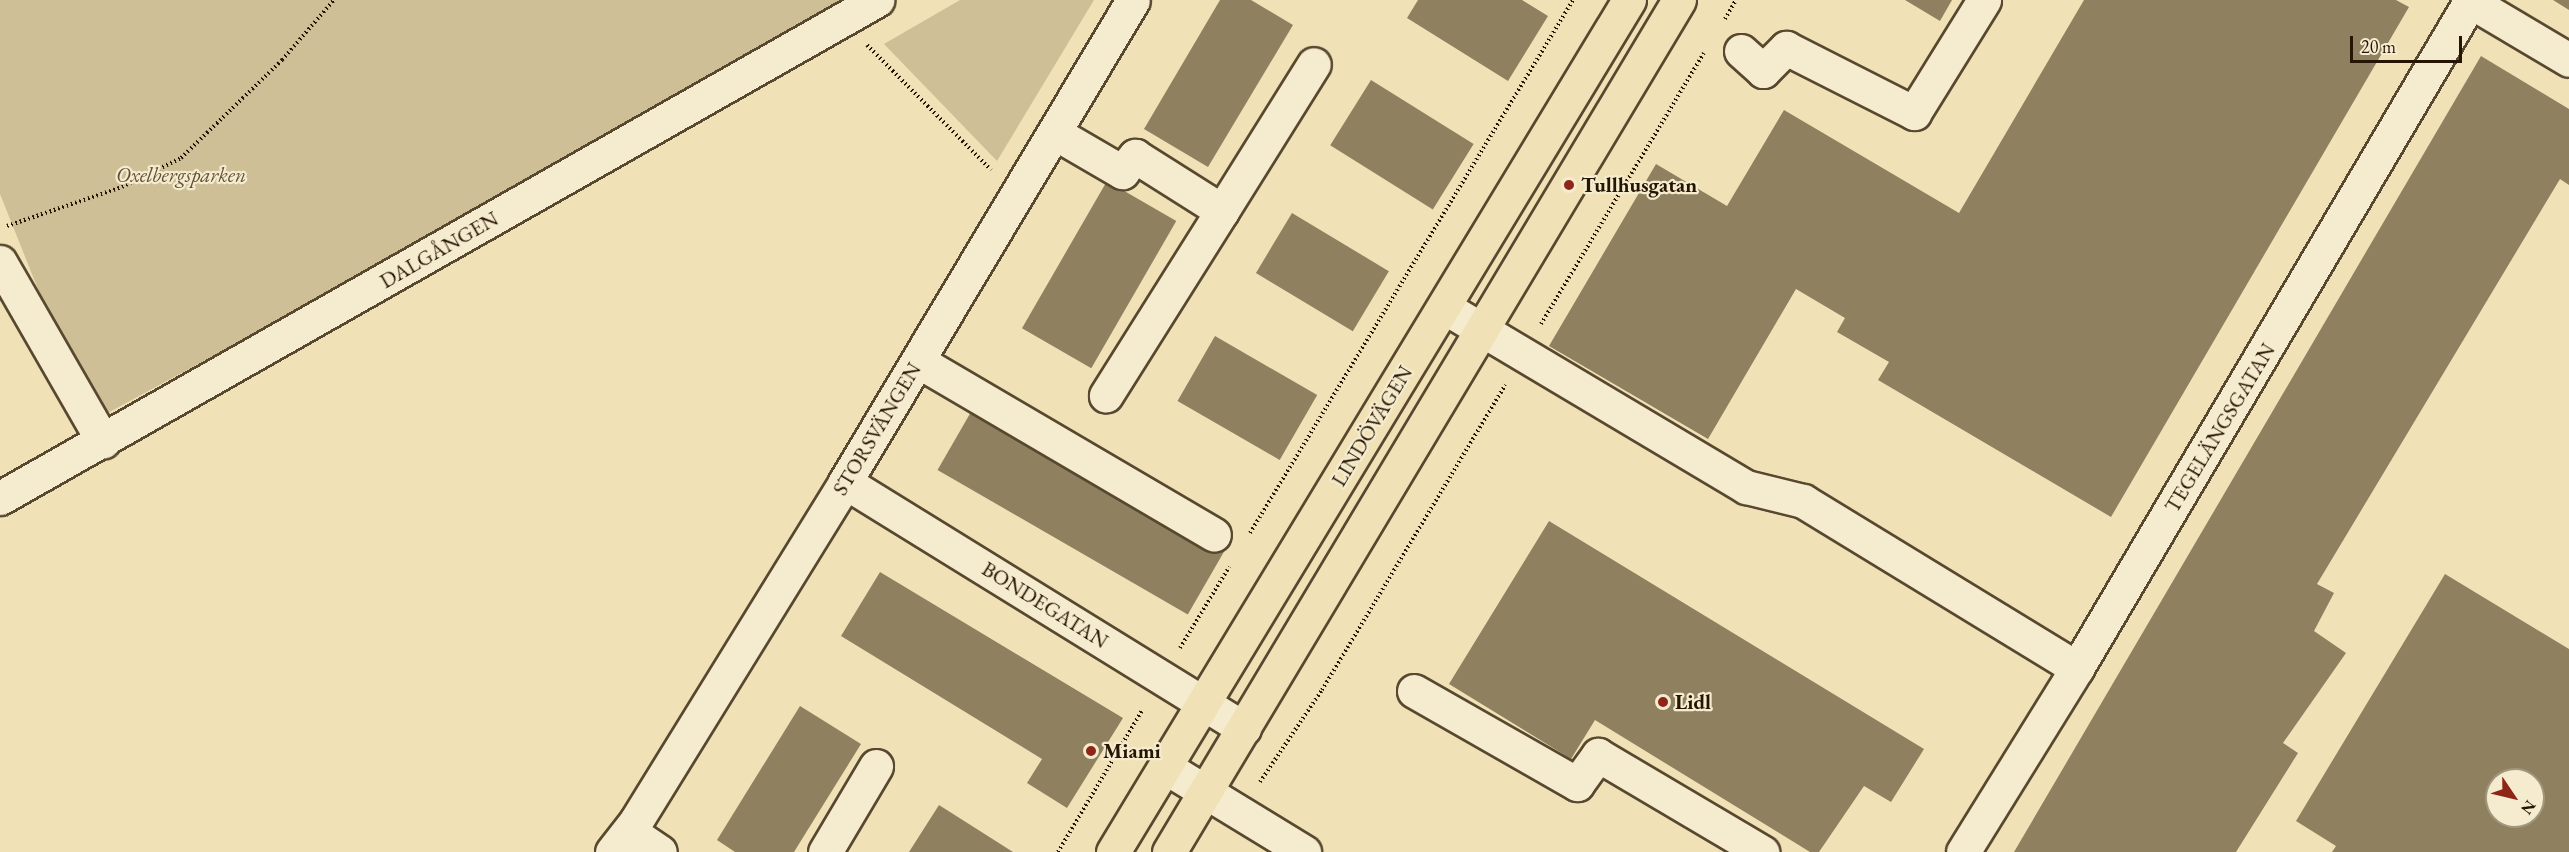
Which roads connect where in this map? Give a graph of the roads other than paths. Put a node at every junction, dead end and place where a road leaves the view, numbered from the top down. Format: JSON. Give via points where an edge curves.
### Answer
{"nodes":[{"id":1,"x":1133,"y":0,"type":"edge"},
{"id":2,"x":1629,"y":0,"type":"edge"},
{"id":3,"x":1679,"y":0,"type":"edge"},
{"id":4,"x":1984,"y":0,"type":"edge"},
{"id":5,"x":2470,"y":0,"type":"edge"},
{"id":6,"x":866,"y":6,"type":"edge"},
{"id":7,"x":1726,"y":47,"type":"road end"},
{"id":8,"x":2569,"y":60,"type":"edge"},
{"id":9,"x":1314,"y":63,"type":"dead end"},
{"id":10,"x":1055,"y":133,"type":"junction"},
{"id":11,"x":1222,"y":211,"type":"junction"},
{"id":12,"x":0,"y":262,"type":"edge"},
{"id":13,"x":1444,"y":307,"type":"junction"},
{"id":14,"x":1480,"y":329,"type":"junction"},
{"id":15,"x":918,"y":361,"type":"junction"},
{"id":16,"x":1106,"y":395,"type":"dead end"},
{"id":17,"x":103,"y":441,"type":"junction"},
{"id":18,"x":845,"y":482,"type":"junction"},
{"id":19,"x":0,"y":498,"type":"edge"},
{"id":20,"x":1229,"y":539,"type":"road end"},
{"id":21,"x":2077,"y":668,"type":"junction"},
{"id":22,"x":1414,"y":691,"type":"dead end"},
{"id":23,"x":1204,"y":704,"type":"junction"},
{"id":24,"x":1244,"y":728,"type":"junction"},
{"id":25,"x":876,"y":766,"type":"dead end"},
{"id":26,"x":1165,"y":767,"type":"junction"},
{"id":27,"x":1204,"y":792,"type":"junction"},
{"id":28,"x":620,"y":842,"type":"edge"},
{"id":29,"x":660,"y":852,"type":"edge"},
{"id":30,"x":825,"y":852,"type":"edge"},
{"id":31,"x":1113,"y":852,"type":"edge"},
{"id":32,"x":1168,"y":852,"type":"edge"},
{"id":33,"x":1304,"y":852,"type":"edge"},
{"id":34,"x":1762,"y":852,"type":"edge"},
{"id":35,"x":1963,"y":852,"type":"edge"}],
"edges":[{"from":1,"to":10,"type":"street","name":"STORSVÄNGEN"},
{"from":2,"to":13,"type":"main road","name":"LINDÖVÄGEN"},
{"from":3,"to":14,"type":"main road","name":"LINDÖVÄGEN"},
{"from":4,"to":7,"type":"street","via":[[1914,112],[1786,48],[1763,71]]},
{"from":5,"to":8,"type":"street"},
{"from":5,"to":21,"type":"street","name":"TEGELÄNGSGATAN"},
{"from":6,"to":17,"type":"street","name":"DALGÅNGEN"},
{"from":9,"to":11,"type":"street"},
{"from":10,"to":11,"type":"street","via":[[1122,172],[1135,156]]},
{"from":10,"to":15,"type":"street","name":"STORSVÄNGEN"},
{"from":11,"to":16,"type":"street"},
{"from":12,"to":17,"type":"street"},
{"from":13,"to":14,"type":"street"},
{"from":13,"to":23,"type":"main road","name":"LINDÖVÄGEN"},
{"from":14,"to":21,"type":"street","via":[[1746,487],[1803,501]]},
{"from":14,"to":24,"type":"main road","name":"LINDÖVÄGEN"},
{"from":15,"to":18,"type":"street","name":"STORSVÄNGEN"},
{"from":15,"to":20,"type":"street"},
{"from":17,"to":19,"type":"street","name":"DALGÅNGEN"},
{"from":18,"to":23,"type":"street","name":"BONDEGATAN"},
{"from":18,"to":28,"type":"street","name":"STORSVÄNGEN"},
{"from":21,"to":35,"type":"street","name":"TEGELÄNGSGATAN"},
{"from":22,"to":34,"type":"street","via":[[1577,784],[1598,755]]},
{"from":23,"to":24,"type":"street","name":"BONDEGATAN"},
{"from":23,"to":26,"type":"main road","name":"LINDÖVÄGEN"},
{"from":24,"to":27,"type":"main road","name":"LINDÖVÄGEN"},
{"from":25,"to":30,"type":"street"},
{"from":26,"to":27,"type":"street"},
{"from":26,"to":31,"type":"main road","name":"LINDÖVÄGEN"},
{"from":27,"to":32,"type":"main road","name":"LINDÖVÄGEN"},
{"from":27,"to":33,"type":"street"},
{"from":28,"to":29,"type":"street"}]}
